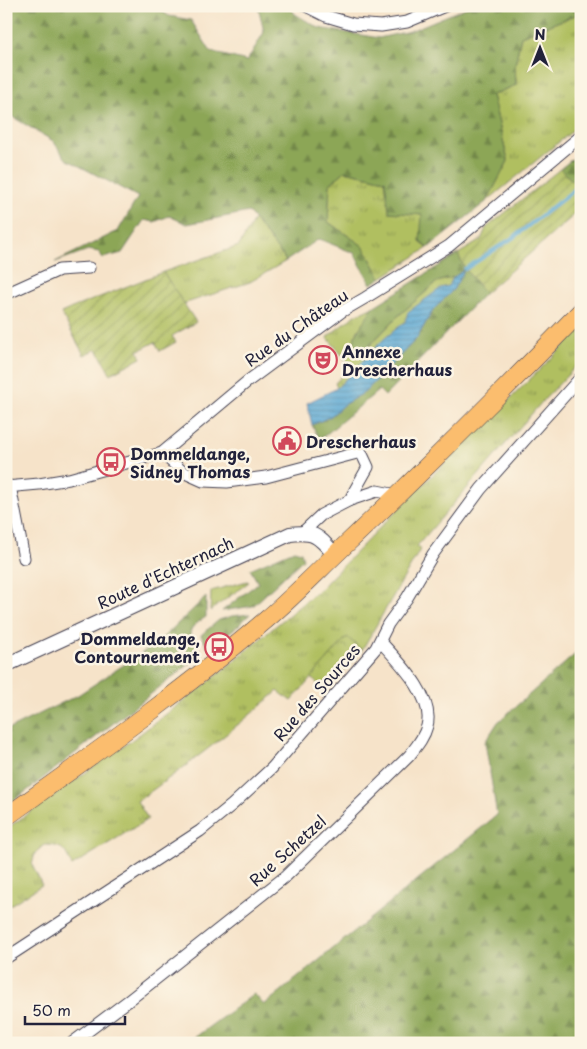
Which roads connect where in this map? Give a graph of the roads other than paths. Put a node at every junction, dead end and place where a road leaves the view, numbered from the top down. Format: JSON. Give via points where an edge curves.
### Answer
{"nodes":[{"id":1,"x":306,"y":6,"type":"edge"},
{"id":2,"x":445,"y":6,"type":"edge"},
{"id":3,"x":581,"y":136,"type":"edge"},
{"id":4,"x":89,"y":268,"type":"dead end"},
{"id":5,"x":6,"y":294,"type":"edge"},
{"id":6,"x":581,"y":311,"type":"edge"},
{"id":7,"x":581,"y":377,"type":"edge"},
{"id":8,"x":162,"y":453,"type":"junction"},
{"id":9,"x":8,"y":486,"type":"edge"},
{"id":10,"x":397,"y":495,"type":"junction"},
{"id":11,"x":350,"y":500,"type":"junction"},
{"id":12,"x":302,"y":533,"type":"junction"},
{"id":13,"x":334,"y":555,"type":"junction"},
{"id":14,"x":24,"y":558,"type":"dead end"},
{"id":15,"x":380,"y":642,"type":"junction"},
{"id":16,"x":6,"y":664,"type":"edge"},
{"id":17,"x":6,"y":817,"type":"edge"},
{"id":18,"x":6,"y":958,"type":"edge"},
{"id":19,"x":72,"y":1043,"type":"edge"}],
"edges":[{"from":1,"to":2,"type":"street","via":[[353,24],[381,26],[407,22]]},
{"from":3,"to":8,"type":"street","name":"Rue du Château","via":[[449,246],[341,312],[248,381]]},
{"from":4,"to":5,"type":"street","via":[[59,270]]},
{"from":6,"to":10,"type":"main road"},
{"from":7,"to":15,"type":"street","name":"Rue des Sources","via":[[481,489],[433,554]]},
{"from":8,"to":9,"type":"street","name":"Rue du Château","via":[[69,479]]},
{"from":8,"to":11,"type":"street","via":[[183,472],[203,482],[227,482],[266,477],[361,452],[368,467]]},
{"from":9,"to":14,"type":"street"},
{"from":10,"to":11,"type":"street","via":[[377,491]]},
{"from":10,"to":13,"type":"main road"},
{"from":11,"to":12,"type":"street","via":[[321,515]]},
{"from":12,"to":13,"type":"street","via":[[316,536]]},
{"from":12,"to":16,"type":"street","name":"Route d'Echternach","via":[[290,534]]},
{"from":13,"to":17,"type":"main road","via":[[269,618],[201,673],[131,728]]},
{"from":15,"to":18,"type":"street","name":"Rue des Sources","via":[[272,768],[232,805],[174,849]]},
{"from":15,"to":19,"type":"street","name":"Rue Schetzel","via":[[398,660],[424,698],[428,725],[420,742],[286,876]]}]}
